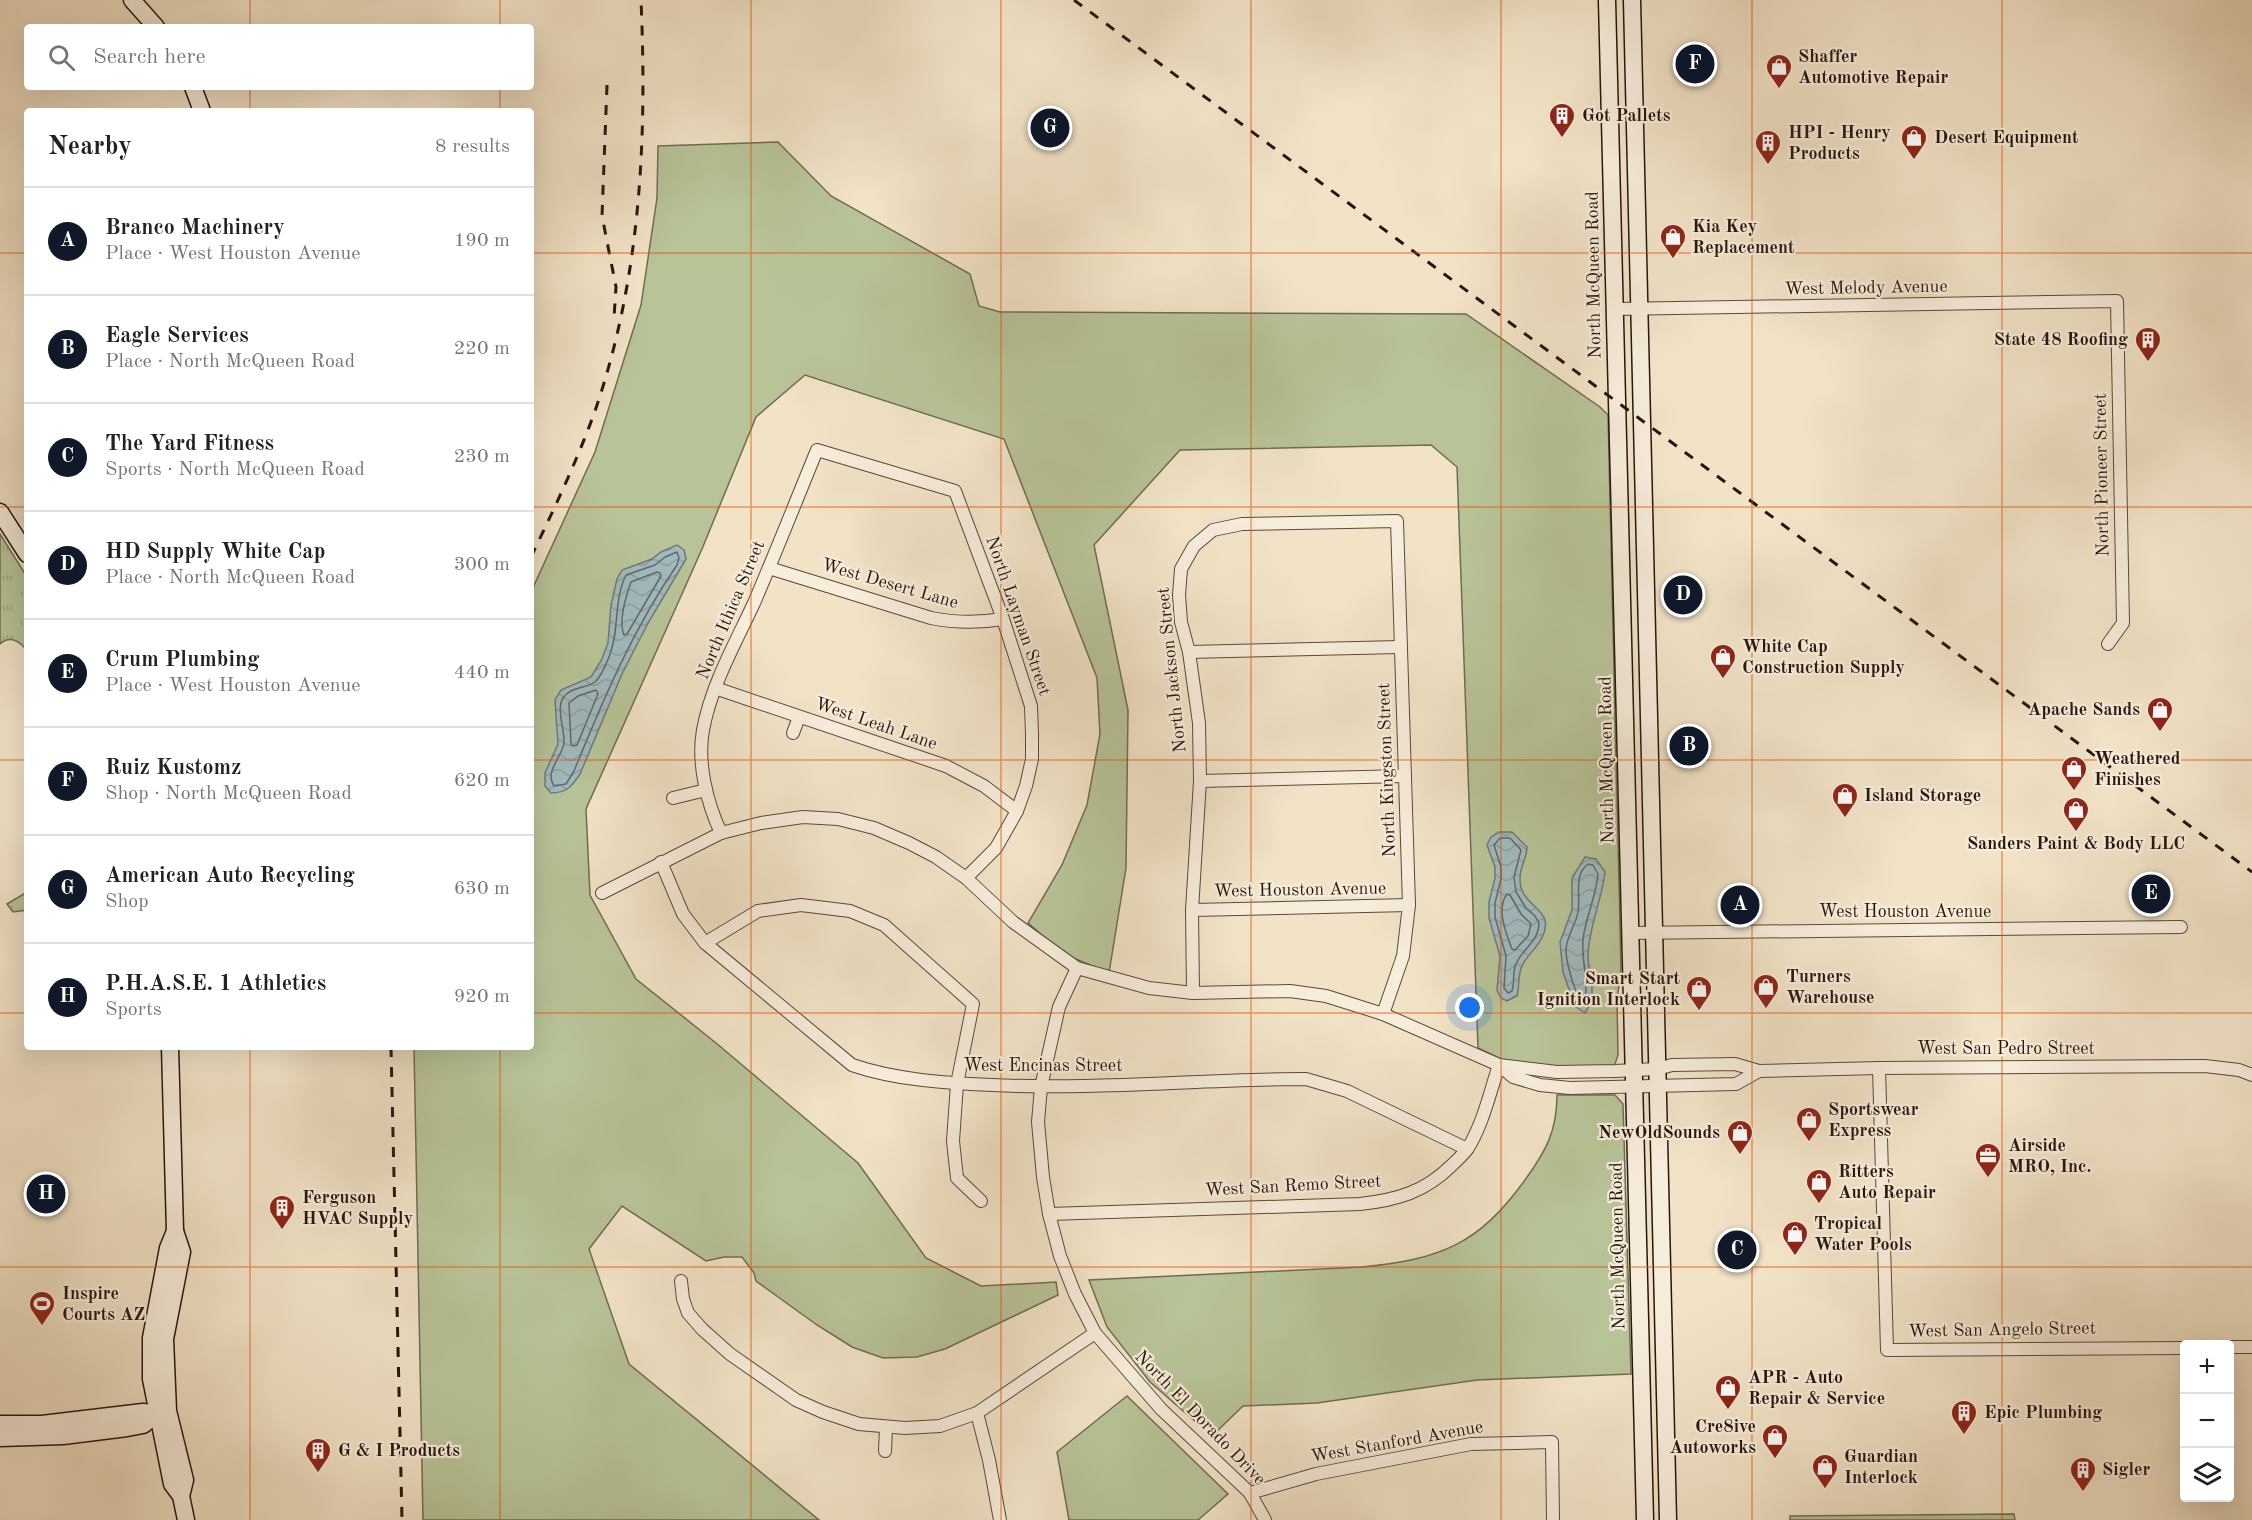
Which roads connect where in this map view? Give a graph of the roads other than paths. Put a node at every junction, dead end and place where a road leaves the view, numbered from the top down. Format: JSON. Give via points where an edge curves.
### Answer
{"nodes":[{"id":1,"x":132,"y":0,"type":"edge"},
{"id":2,"x":1607,"y":0,"type":"edge"},
{"id":3,"x":1632,"y":0,"type":"edge"},
{"id":4,"x":153,"y":24,"type":"edge"},
{"id":5,"x":194,"y":90,"type":"edge"},
{"id":6,"x":201,"y":108,"type":"edge"},
{"id":7,"x":2117,"y":301,"type":"joint"},
{"id":8,"x":1615,"y":309,"type":"junction"},
{"id":9,"x":1639,"y":310,"type":"junction"},
{"id":10,"x":817,"y":450,"type":"joint"},
{"id":11,"x":0,"y":513,"type":"edge"},
{"id":12,"x":1396,"y":521,"type":"joint"},
{"id":13,"x":24,"y":549,"type":"edge"},
{"id":14,"x":769,"y":568,"type":"junction"},
{"id":15,"x":1003,"y":619,"type":"junction"},
{"id":16,"x":1647,"y":638,"type":"junction"},
{"id":17,"x":1623,"y":639,"type":"junction"},
{"id":18,"x":2108,"y":644,"type":"dead end"},
{"id":19,"x":1400,"y":647,"type":"junction"},
{"id":20,"x":1189,"y":652,"type":"junction"},
{"id":21,"x":716,"y":688,"type":"junction"},
{"id":22,"x":799,"y":717,"type":"junction"},
{"id":23,"x":793,"y":733,"type":"dead end"},
{"id":24,"x":1405,"y":776,"type":"junction"},
{"id":25,"x":1200,"y":781,"type":"junction"},
{"id":26,"x":706,"y":790,"type":"junction"},
{"id":27,"x":673,"y":798,"type":"dead end"},
{"id":28,"x":1017,"y":811,"type":"junction"},
{"id":29,"x":721,"y":833,"type":"junction"},
{"id":30,"x":661,"y":862,"type":"junction"},
{"id":31,"x":966,"y":878,"type":"junction"},
{"id":32,"x":603,"y":893,"type":"dead end"},
{"id":33,"x":1409,"y":905,"type":"junction"},
{"id":34,"x":1192,"y":910,"type":"junction"},
{"id":35,"x":2181,"y":927,"type":"dead end"},
{"id":36,"x":1654,"y":932,"type":"junction"},
{"id":37,"x":1630,"y":933,"type":"junction"},
{"id":38,"x":705,"y":944,"type":"junction"},
{"id":39,"x":1077,"y":968,"type":"junction"},
{"id":40,"x":1193,"y":993,"type":"junction"},
{"id":41,"x":1383,"y":1014,"type":"junction"},
{"id":42,"x":170,"y":1050,"type":"edge"},
{"id":43,"x":1499,"y":1065,"type":"junction"},
{"id":44,"x":1880,"y":1068,"type":"junction"},
{"id":45,"x":1657,"y":1069,"type":"junction"},
{"id":46,"x":1760,"y":1071,"type":"junction"},
{"id":47,"x":2252,"y":1075,"type":"edge"},
{"id":48,"x":1634,"y":1078,"type":"junction"},
{"id":49,"x":957,"y":1083,"type":"junction"},
{"id":50,"x":1658,"y":1086,"type":"junction"},
{"id":51,"x":1041,"y":1087,"type":"junction"},
{"id":52,"x":1467,"y":1149,"type":"junction"},
{"id":53,"x":981,"y":1201,"type":"dead end"},
{"id":54,"x":1049,"y":1214,"type":"junction"},
{"id":55,"x":681,"y":1281,"type":"dead end"},
{"id":56,"x":1095,"y":1333,"type":"junction"},
{"id":57,"x":2234,"y":1347,"type":"edge"},
{"id":58,"x":2252,"y":1347,"type":"edge"},
{"id":59,"x":2180,"y":1348,"type":"edge"},
{"id":60,"x":162,"y":1412,"type":"junction"},
{"id":61,"x":977,"y":1413,"type":"junction"},
{"id":62,"x":0,"y":1424,"type":"edge"},
{"id":63,"x":886,"y":1427,"type":"junction"},
{"id":64,"x":0,"y":1438,"type":"edge"},
{"id":65,"x":885,"y":1451,"type":"dead end"},
{"id":66,"x":1250,"y":1493,"type":"junction"},
{"id":67,"x":186,"y":1520,"type":"edge"},
{"id":68,"x":1000,"y":1520,"type":"edge"},
{"id":69,"x":1265,"y":1520,"type":"edge"},
{"id":70,"x":1553,"y":1520,"type":"edge"},
{"id":71,"x":1645,"y":1520,"type":"edge"},
{"id":72,"x":1668,"y":1520,"type":"edge"}],
"edges":[{"from":1,"to":4,"type":"main road"},
{"from":2,"to":8,"type":"main road","name":"North McQueen Road"},
{"from":3,"to":9,"type":"main road"},
{"from":5,"to":6,"type":"main road"},
{"from":7,"to":9,"type":"street","name":"West Melody Avenue"},
{"from":7,"to":18,"type":"street","name":"North Pioneer Street","via":[[2122,623]]},
{"from":8,"to":9,"type":"street","name":"West Melody Avenue"},
{"from":8,"to":17,"type":"main road","name":"North McQueen Road"},
{"from":9,"to":16,"type":"main road"},
{"from":10,"to":14,"type":"street","name":"North Ithica Street"},
{"from":10,"to":15,"type":"street","name":"North Layman Street","via":[[955,491]]},
{"from":11,"to":13,"type":"main road"},
{"from":12,"to":19,"type":"street","name":"North Kingston Street"},
{"from":12,"to":20,"type":"street","name":"North Jackson Street","via":[[1242,524],[1214,530],[1194,546],[1181,569],[1181,622]]},
{"from":14,"to":15,"type":"street","name":"West Desert Lane","via":[[931,618],[958,623]]},
{"from":14,"to":21,"type":"street","name":"North Ithica Street"},
{"from":15,"to":28,"type":"street","name":"North Layman Street","via":[[1030,706],[1032,759]]},
{"from":16,"to":17,"type":"main road"},
{"from":16,"to":36,"type":"main road"},
{"from":17,"to":37,"type":"main road","name":"North McQueen Road"},
{"from":19,"to":20,"type":"street"},
{"from":19,"to":24,"type":"street","name":"North Kingston Street"},
{"from":20,"to":25,"type":"street","name":"North Jackson Street"},
{"from":21,"to":22,"type":"street","name":"West Leah Lane"},
{"from":21,"to":26,"type":"street","name":"North Ithica Street","via":[[703,732]]},
{"from":22,"to":23,"type":"street"},
{"from":22,"to":28,"type":"street","name":"West Leah Lane","via":[[946,766],[984,786]]},
{"from":24,"to":25,"type":"street"},
{"from":24,"to":33,"type":"street","name":"North Kingston Street"},
{"from":25,"to":34,"type":"street","name":"North Jackson Street"},
{"from":26,"to":27,"type":"street"},
{"from":26,"to":29,"type":"street","name":"North Ithica Street"},
{"from":28,"to":31,"type":"street","name":"North Layman Street","via":[[996,848]]},
{"from":29,"to":30,"type":"street","name":"West San Pedro Street"},
{"from":29,"to":31,"type":"street","name":"West San Pedro Street","via":[[803,817],[838,819],[874,828],[909,843]]},
{"from":30,"to":32,"type":"street","name":"West San Pedro Street"},
{"from":30,"to":38,"type":"street","name":"West Encinas Street","via":[[683,914]]},
{"from":31,"to":39,"type":"street","name":"West San Pedro Street","via":[[1013,922]]},
{"from":33,"to":34,"type":"street","name":"West Houston Avenue"},
{"from":33,"to":41,"type":"street","name":"North Kingston Street","via":[[1403,956]]},
{"from":34,"to":40,"type":"street","name":"North Jackson Street"},
{"from":35,"to":36,"type":"street","name":"West Houston Avenue"},
{"from":36,"to":37,"type":"street","name":"West Houston Avenue"},
{"from":36,"to":45,"type":"main road"},
{"from":37,"to":48,"type":"main road","name":"North McQueen Road"},
{"from":38,"to":49,"type":"street","name":"West Encinas Street","via":[[852,1065],[875,1072]]},
{"from":38,"to":49,"type":"street","via":[[758,911],[801,905],[850,911],[884,925],[973,1004]]},
{"from":39,"to":40,"type":"street","name":"West San Pedro Street","via":[[1149,988]]},
{"from":39,"to":51,"type":"street","name":"North El Dorado Drive","via":[[1059,1007]]},
{"from":40,"to":41,"type":"street","name":"West San Pedro Street","via":[[1290,991],[1326,996]]},
{"from":41,"to":43,"type":"street","name":"West San Pedro Street"},
{"from":42,"to":60,"type":"main road","via":[[176,1232],[168,1248],[151,1338],[151,1379]]},
{"from":43,"to":48,"type":"street","name":"West San Pedro Street"},
{"from":43,"to":52,"type":"street","name":"West San Remo Street"},
{"from":44,"to":46,"type":"street","name":"West San Pedro Street"},
{"from":44,"to":47,"type":"street","name":"West San Pedro Street","via":[[2205,1066]]},
{"from":44,"to":59,"type":"street","name":"West San Angelo Street","via":[[1887,1350]]},
{"from":45,"to":46,"type":"street","name":"West San Pedro Street","via":[[1672,1065],[1735,1064]]},
{"from":45,"to":48,"type":"street","name":"West San Pedro Street"},
{"from":45,"to":50,"type":"main road"},
{"from":46,"to":50,"type":"street","name":"West San Pedro Street","via":[[1736,1084]]},
{"from":48,"to":50,"type":"street","name":"West San Pedro Street"},
{"from":48,"to":71,"type":"main road","name":"North McQueen Road"},
{"from":49,"to":51,"type":"street","name":"West Encinas Street"},
{"from":49,"to":53,"type":"street","via":[[953,1141],[957,1178]]},
{"from":50,"to":72,"type":"main road"},
{"from":51,"to":52,"type":"street","name":"West Encinas Street","via":[[1306,1079],[1347,1091]]},
{"from":51,"to":54,"type":"street","name":"North El Dorado Drive","via":[[1038,1122]]},
{"from":52,"to":54,"type":"street","name":"West San Remo Street","via":[[1443,1174],[1409,1195],[1385,1201]]},
{"from":54,"to":56,"type":"street","name":"North El Dorado Drive","via":[[1075,1294]]},
{"from":55,"to":63,"type":"street","via":[[688,1313],[730,1354],[796,1400],[859,1424]]},
{"from":56,"to":61,"type":"street"},
{"from":56,"to":66,"type":"street","name":"North El Dorado Drive","via":[[1161,1409]]},
{"from":57,"to":58,"type":"street"},
{"from":60,"to":62,"type":"main road","via":[[42,1424]]},
{"from":60,"to":64,"type":"main road","via":[[143,1425],[127,1428]]},
{"from":60,"to":67,"type":"main road","via":[[172,1484],[180,1496]]},
{"from":61,"to":63,"type":"street","via":[[940,1426]]},
{"from":61,"to":68,"type":"street"},
{"from":63,"to":65,"type":"street"},
{"from":66,"to":69,"type":"street","name":"North El Dorado Drive"},
{"from":66,"to":70,"type":"street","name":"West Stanford Avenue","via":[[1316,1474],[1471,1444],[1552,1442]]}]}
